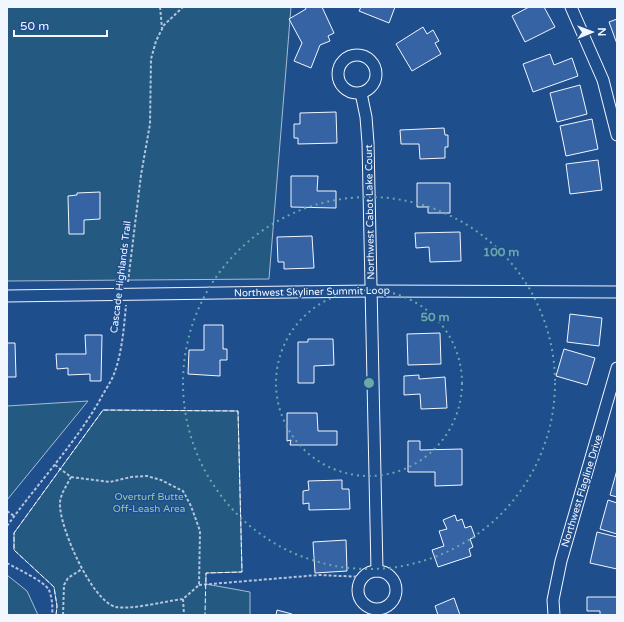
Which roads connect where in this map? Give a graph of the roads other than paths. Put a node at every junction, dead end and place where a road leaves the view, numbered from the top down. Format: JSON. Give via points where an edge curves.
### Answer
{"nodes":[{"id":1,"x":571,"y":7,"type":"edge"},
{"id":2,"x":361,"y":93,"type":"dead end"},
{"id":3,"x":617,"y":135,"type":"edge"},
{"id":4,"x":371,"y":291,"type":"junction"},
{"id":5,"x":617,"y":292,"type":"edge"},
{"id":6,"x":7,"y":296,"type":"edge"},
{"id":7,"x":617,"y":368,"type":"edge"},
{"id":8,"x":377,"y":571,"type":"junction"},
{"id":9,"x":554,"y":615,"type":"edge"}],
"edges":[{"from":1,"to":3,"type":"street","via":[[603,80]]},
{"from":2,"to":4,"type":"street","name":"Northwest Cabot Lake Court","via":[[368,143]]},
{"from":4,"to":5,"type":"street","name":"Northwest Skyliner Summit Loop"},
{"from":4,"to":6,"type":"street","name":"Northwest Skyliner Summit Loop"},
{"from":4,"to":8,"type":"street","name":"Northwest Cabot Lake Court"},
{"from":7,"to":9,"type":"street","name":"Northwest Flagline Drive","via":[[561,561],[553,600]]},
{"from":8,"to":8,"type":"street","via":[[363,577],[358,586],[362,601],[374,609],[385,607],[395,596],[395,586],[391,577]]}]}
